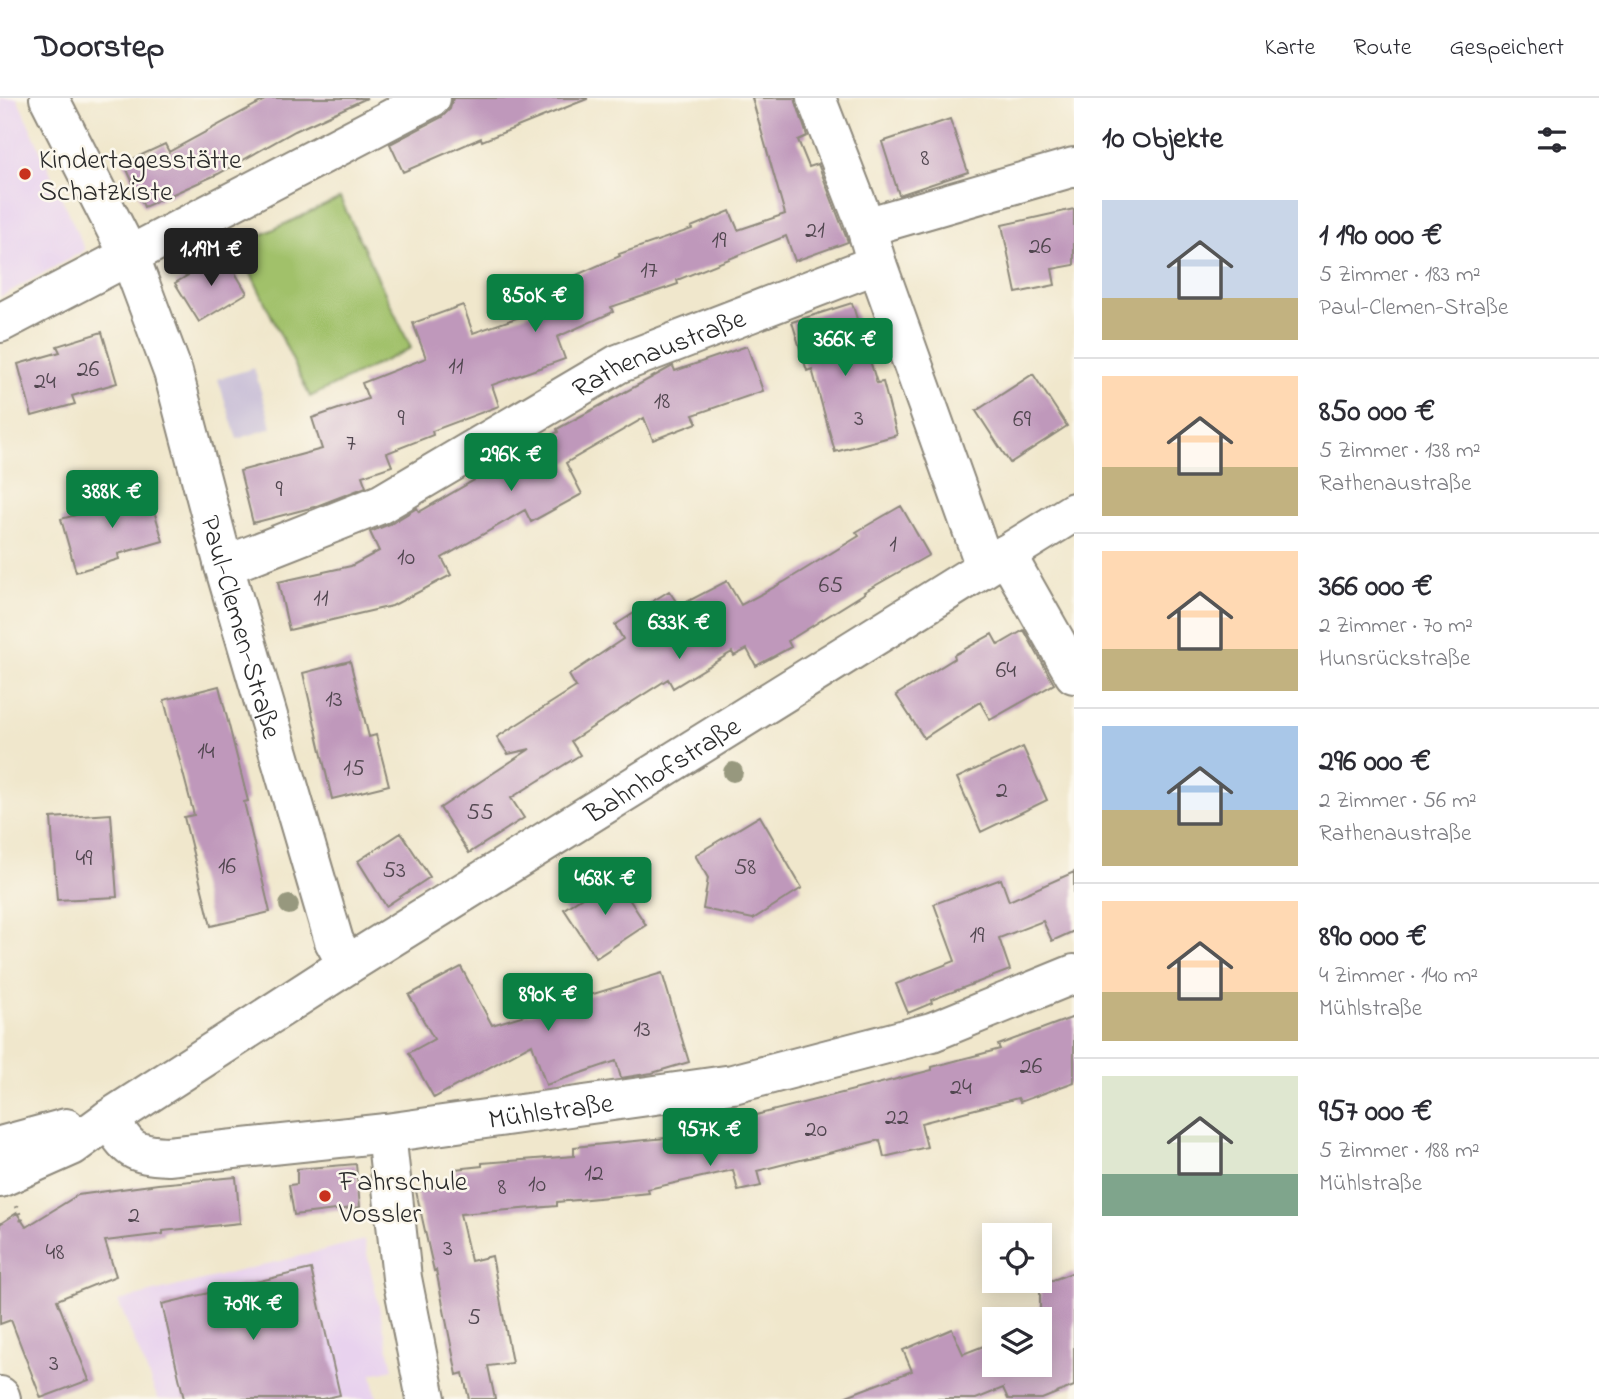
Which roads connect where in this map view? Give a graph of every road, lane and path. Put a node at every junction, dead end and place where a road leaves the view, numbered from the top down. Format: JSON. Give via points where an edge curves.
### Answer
{"nodes":[{"id":1,"x":49,"y":98,"type":"edge"},
{"id":2,"x":431,"y":98,"type":"edge"},
{"id":3,"x":816,"y":98,"type":"edge"},
{"id":4,"x":1074,"y":167,"type":"edge"},
{"id":5,"x":866,"y":227,"type":"junction"},
{"id":6,"x":130,"y":257,"type":"junction"},
{"id":7,"x":877,"y":264,"type":"junction"},
{"id":8,"x":0,"y":323,"type":"edge"},
{"id":9,"x":1074,"y":512,"type":"edge"},
{"id":10,"x":996,"y":560,"type":"junction"},
{"id":11,"x":224,"y":566,"type":"junction"},
{"id":12,"x":1074,"y":674,"type":"edge"},
{"id":13,"x":347,"y":965,"type":"junction"},
{"id":14,"x":1074,"y":974,"type":"edge"},
{"id":15,"x":109,"y":1119,"type":"junction"},
{"id":16,"x":386,"y":1133,"type":"junction"},
{"id":17,"x":0,"y":1146,"type":"edge"},
{"id":18,"x":9,"y":1194,"type":"edge"},
{"id":19,"x":22,"y":1221,"type":"dead end"},
{"id":20,"x":426,"y":1399,"type":"edge"}],
"edges":[{"from":1,"to":6,"type":"street","name":"Paul-Clemen-Straße"},
{"from":2,"to":6,"type":"street"},
{"from":3,"to":5,"type":"street"},
{"from":4,"to":5,"type":"street"},
{"from":5,"to":7,"type":"street"},
{"from":6,"to":8,"type":"street"},
{"from":6,"to":11,"type":"street","name":"Paul-Clemen-Straße","via":[[173,372]]},
{"from":7,"to":10,"type":"street"},
{"from":7,"to":11,"type":"street","name":"Rathenaustraße","via":[[618,364],[381,504]]},
{"from":9,"to":10,"type":"street","name":"Bahnhofstraße"},
{"from":10,"to":12,"type":"street"},
{"from":10,"to":13,"type":"street","name":"Bahnhofstraße"},
{"from":11,"to":13,"type":"street","name":"Paul-Clemen-Straße","via":[[334,941]]},
{"from":13,"to":15,"type":"street","name":"Bahnhofstraße"},
{"from":14,"to":16,"type":"street","name":"Mühlstraße","via":[[932,1032],[733,1084]]},
{"from":15,"to":16,"type":"street","name":"Mühlstraße","via":[[133,1150],[156,1155]]},
{"from":15,"to":17,"type":"street","name":"Bahnhofstraße"},
{"from":15,"to":18,"type":"street","name":"Bahnhofstraße"},
{"from":16,"to":20,"type":"street","via":[[402,1278]]},
{"from":18,"to":19,"type":"path"}]}
